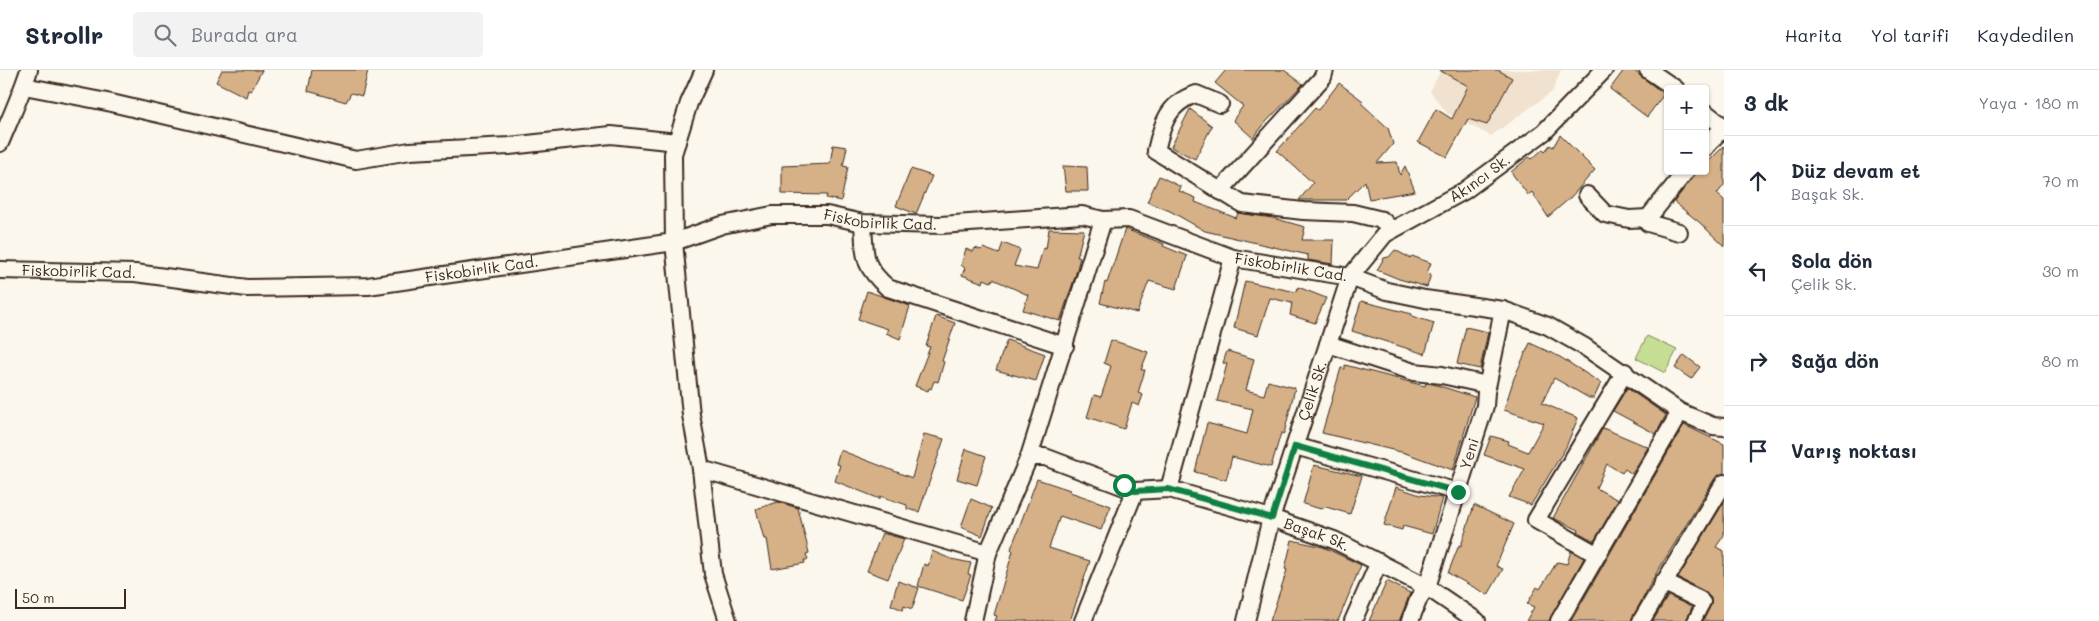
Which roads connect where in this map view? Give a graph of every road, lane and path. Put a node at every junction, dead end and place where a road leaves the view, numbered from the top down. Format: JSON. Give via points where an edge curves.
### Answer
{"nodes":[{"id":1,"x":29,"y":70,"type":"edge"},
{"id":2,"x":704,"y":70,"type":"edge"},
{"id":3,"x":1325,"y":70,"type":"edge"},
{"id":4,"x":1604,"y":70,"type":"edge"},
{"id":5,"x":1648,"y":70,"type":"edge"},
{"id":6,"x":1670,"y":85,"type":"edge"},
{"id":7,"x":24,"y":86,"type":"junction"},
{"id":8,"x":1220,"y":104,"type":"dead end"},
{"id":9,"x":1709,"y":115,"type":"edge"},
{"id":10,"x":1724,"y":127,"type":"edge"},
{"id":11,"x":1724,"y":131,"type":"edge"},
{"id":12,"x":677,"y":142,"type":"junction"},
{"id":13,"x":1709,"y":143,"type":"edge"},
{"id":14,"x":0,"y":144,"type":"edge"},
{"id":15,"x":1683,"y":175,"type":"edge"},
{"id":16,"x":1220,"y":191,"type":"junction"},
{"id":17,"x":1587,"y":195,"type":"dead end"},
{"id":18,"x":1648,"y":218,"type":"junction"},
{"id":19,"x":1103,"y":220,"type":"junction"},
{"id":20,"x":863,"y":223,"type":"junction"},
{"id":21,"x":1392,"y":230,"type":"junction"},
{"id":22,"x":1679,"y":232,"type":"dead end"},
{"id":23,"x":674,"y":242,"type":"junction"},
{"id":24,"x":1233,"y":258,"type":"junction"},
{"id":25,"x":0,"y":270,"type":"edge"},
{"id":26,"x":1350,"y":277,"type":"junction"},
{"id":27,"x":1504,"y":310,"type":"junction"},
{"id":28,"x":1328,"y":344,"type":"junction"},
{"id":29,"x":1065,"y":346,"type":"junction"},
{"id":30,"x":1625,"y":372,"type":"junction"},
{"id":31,"x":1487,"y":385,"type":"junction"},
{"id":32,"x":1680,"y":412,"type":"junction"},
{"id":33,"x":1724,"y":427,"type":"edge"},
{"id":34,"x":1295,"y":446,"type":"junction"},
{"id":35,"x":1028,"y":457,"type":"junction"},
{"id":36,"x":701,"y":469,"type":"junction"},
{"id":37,"x":1724,"y":483,"type":"edge"},
{"id":38,"x":1168,"y":489,"type":"junction"},
{"id":39,"x":1135,"y":491,"type":"junction"},
{"id":40,"x":1458,"y":492,"type":"junction"},
{"id":41,"x":1272,"y":518,"type":"junction"},
{"id":42,"x":988,"y":552,"type":"junction"},
{"id":43,"x":1596,"y":554,"type":"junction"},
{"id":44,"x":1378,"y":562,"type":"junction"},
{"id":45,"x":1663,"y":582,"type":"junction"},
{"id":46,"x":1427,"y":587,"type":"junction"},
{"id":47,"x":1702,"y":601,"type":"joint"},
{"id":48,"x":728,"y":621,"type":"edge"},
{"id":49,"x":973,"y":621,"type":"edge"},
{"id":50,"x":1083,"y":621,"type":"edge"},
{"id":51,"x":1246,"y":621,"type":"edge"},
{"id":52,"x":1353,"y":621,"type":"edge"},
{"id":53,"x":1410,"y":621,"type":"edge"},
{"id":54,"x":1477,"y":621,"type":"edge"},
{"id":55,"x":1559,"y":621,"type":"edge"},
{"id":56,"x":1641,"y":621,"type":"edge"},
{"id":57,"x":1694,"y":621,"type":"edge"}],
"edges":[{"from":1,"to":7,"type":"street"},
{"from":2,"to":12,"type":"street"},
{"from":3,"to":16,"type":"street","via":[[1323,77]]},
{"from":4,"to":21,"type":"street","name":"Akıncı Sk.","via":[[1544,132],[1464,191]]},
{"from":5,"to":6,"type":"street"},
{"from":7,"to":12,"type":"street","via":[[356,160],[410,151],[508,146],[611,135]]},
{"from":7,"to":14,"type":"street"},
{"from":8,"to":16,"type":"street","via":[[1196,94],[1183,98],[1170,111],[1156,151]]},
{"from":9,"to":10,"type":"street"},
{"from":11,"to":13,"type":"street"},
{"from":12,"to":23,"type":"street","via":[[673,154]]},
{"from":15,"to":18,"type":"street"},
{"from":16,"to":21,"type":"street","via":[[1242,204],[1353,213],[1382,220]]},
{"from":17,"to":18,"type":"street","via":[[1605,214],[1629,219]]},
{"from":18,"to":22,"type":"street","via":[[1648,223]]},
{"from":19,"to":20,"type":"street","name":"Fiskobirlik Cad.","via":[[1082,215],[941,225]]},
{"from":19,"to":24,"type":"street","name":"Fiskobirlik Cad.","via":[[1129,219]]},
{"from":19,"to":29,"type":"street"},
{"from":20,"to":23,"type":"street","name":"Fiskobirlik Cad.","via":[[827,215],[772,215],[722,225]]},
{"from":20,"to":29,"type":"street","via":[[865,253],[871,272],[888,288]]},
{"from":21,"to":26,"type":"street","name":"Akıncı Sk.","via":[[1385,234]]},
{"from":23,"to":25,"type":"street","name":"Fiskobirlik Cad.","via":[[368,286],[247,288],[136,273]]},
{"from":23,"to":36,"type":"street","via":[[691,415]]},
{"from":24,"to":26,"type":"street","name":"Fiskobirlik Cad."},
{"from":24,"to":38,"type":"street"},
{"from":26,"to":27,"type":"street","name":"Fiskobirlik Cad.","via":[[1387,291]]},
{"from":26,"to":28,"type":"street","name":"Çelik Sk."},
{"from":27,"to":30,"type":"street","name":"Fiskobirlik Cad.","via":[[1548,326]]},
{"from":27,"to":31,"type":"street","name":"Yeni"},
{"from":28,"to":31,"type":"street","via":[[1414,372]]},
{"from":28,"to":34,"type":"street","name":"Çelik Sk."},
{"from":29,"to":35,"type":"street"},
{"from":30,"to":32,"type":"street","name":"Fiskobirlik Cad."},
{"from":30,"to":43,"type":"street","via":[[1536,520]]},
{"from":31,"to":40,"type":"street","name":"Yeni","via":[[1486,406]]},
{"from":32,"to":33,"type":"street","name":"Fiskobirlik Cad."},
{"from":32,"to":43,"type":"street"},
{"from":34,"to":40,"type":"street"},
{"from":34,"to":41,"type":"street","name":"Çelik Sk."},
{"from":35,"to":39,"type":"street","name":"Başak Sk.","via":[[1044,457]]},
{"from":35,"to":42,"type":"street"},
{"from":36,"to":42,"type":"street"},
{"from":36,"to":48,"type":"street","via":[[712,574]]},
{"from":37,"to":45,"type":"street"},
{"from":38,"to":39,"type":"street","name":"Başak Sk."},
{"from":38,"to":41,"type":"street","name":"Başak Sk."},
{"from":39,"to":50,"type":"street"},
{"from":40,"to":46,"type":"street","name":"Yeni"},
{"from":41,"to":44,"type":"street","name":"Başak Sk.","via":[[1334,540]]},
{"from":41,"to":51,"type":"street","name":"Çelik Sk."},
{"from":42,"to":49,"type":"street"},
{"from":43,"to":55,"type":"street"},
{"from":44,"to":46,"type":"street","name":"Başak Sk."},
{"from":44,"to":52,"type":"street"},
{"from":45,"to":47,"type":"street"},
{"from":45,"to":56,"type":"street"},
{"from":46,"to":53,"type":"street","name":"Yeni"},
{"from":46,"to":54,"type":"street","name":"Başak Sk."},
{"from":47,"to":57,"type":"street"}]}
